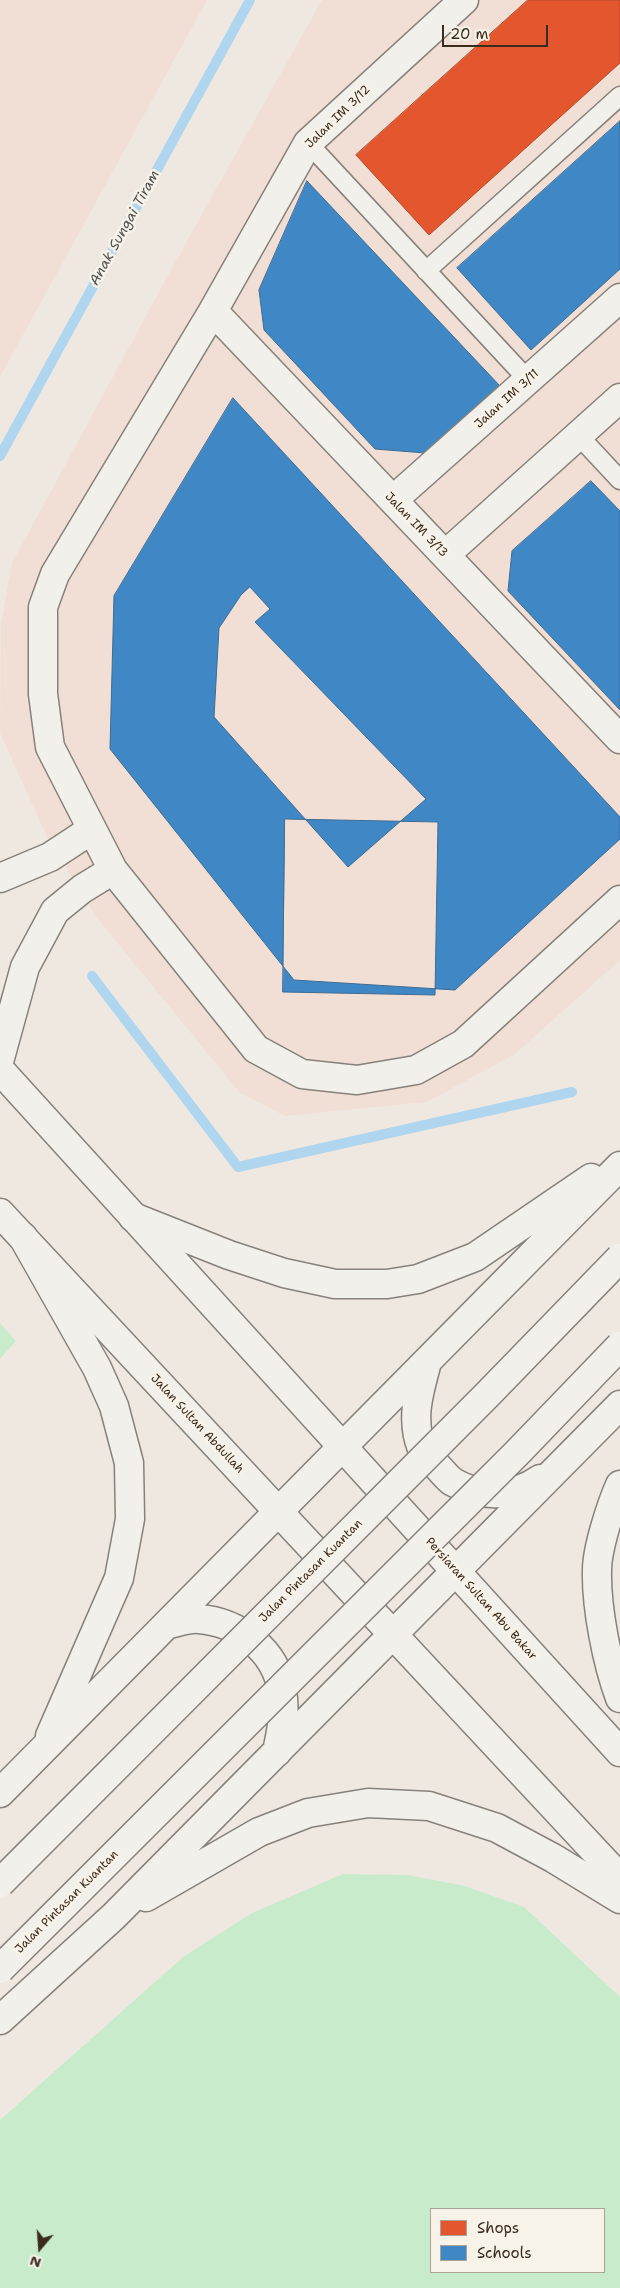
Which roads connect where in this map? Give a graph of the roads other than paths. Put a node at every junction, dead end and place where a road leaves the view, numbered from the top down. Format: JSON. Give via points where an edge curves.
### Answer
{"nodes":[{"id":1,"x":464,"y":0,"type":"edge"},
{"id":2,"x":620,"y":96,"type":"edge"},
{"id":3,"x":308,"y":143,"type":"junction"},
{"id":4,"x":426,"y":271,"type":"junction"},
{"id":5,"x":620,"y":298,"type":"edge"},
{"id":6,"x":212,"y":310,"type":"junction"},
{"id":7,"x":528,"y":380,"type":"junction"},
{"id":8,"x":620,"y":398,"type":"edge"},
{"id":9,"x":578,"y":435,"type":"junction"},
{"id":10,"x":620,"y":480,"type":"edge"},
{"id":11,"x":393,"y":500,"type":"junction"},
{"id":12,"x":445,"y":555,"type":"junction"},
{"id":13,"x":620,"y":739,"type":"edge"},
{"id":14,"x":91,"y":830,"type":"junction"},
{"id":15,"x":113,"y":870,"type":"junction"},
{"id":16,"x":0,"y":878,"type":"edge"},
{"id":17,"x":620,"y":900,"type":"edge"},
{"id":18,"x":0,"y":1058,"type":"edge"},
{"id":19,"x":0,"y":1070,"type":"edge"},
{"id":20,"x":620,"y":1158,"type":"edge"},
{"id":21,"x":620,"y":1166,"type":"edge"},
{"id":22,"x":0,"y":1213,"type":"edge"},
{"id":23,"x":133,"y":1217,"type":"junction"},
{"id":24,"x":23,"y":1237,"type":"junction"},
{"id":25,"x":620,"y":1258,"type":"edge"},
{"id":26,"x":620,"y":1346,"type":"edge"},
{"id":27,"x":428,"y":1361,"type":"junction"},
{"id":28,"x":620,"y":1405,"type":"edge"},
{"id":29,"x":342,"y":1447,"type":"junction"},
{"id":30,"x":564,"y":1462,"type":"junction"},
{"id":31,"x":620,"y":1485,"type":"edge"},
{"id":32,"x":279,"y":1512,"type":"junction"},
{"id":33,"x":455,"y":1571,"type":"junction"},
{"id":34,"x":169,"y":1624,"type":"junction"},
{"id":35,"x":393,"y":1634,"type":"junction"},
{"id":36,"x":620,"y":1698,"type":"edge"},
{"id":37,"x":43,"y":1751,"type":"junction"},
{"id":38,"x":276,"y":1752,"type":"junction"},
{"id":39,"x":620,"y":1752,"type":"edge"},
{"id":40,"x":0,"y":1793,"type":"edge"},
{"id":41,"x":620,"y":1878,"type":"edge"},
{"id":42,"x":0,"y":1883,"type":"edge"},
{"id":43,"x":620,"y":1899,"type":"edge"},
{"id":44,"x":114,"y":1916,"type":"junction"},
{"id":45,"x":0,"y":1969,"type":"edge"},
{"id":46,"x":0,"y":2020,"type":"edge"}],
"edges":[{"from":1,"to":3,"type":"main road","name":"Jalan IM 3/12"},
{"from":2,"to":4,"type":"lane"},
{"from":3,"to":4,"type":"lane"},
{"from":3,"to":6,"type":"main road","name":"Jalan IM 3/12"},
{"from":4,"to":7,"type":"lane"},
{"from":5,"to":7,"type":"main road","name":"Jalan IM 3/11"},
{"from":6,"to":11,"type":"main road","name":"Jalan IM 3/13"},
{"from":6,"to":14,"type":"main road","name":"Jalan IM 3/12","via":[[55,574],[43,606],[43,694],[50,747]]},
{"from":7,"to":11,"type":"main road","name":"Jalan IM 3/11"},
{"from":8,"to":9,"type":"main road"},
{"from":9,"to":10,"type":"lane"},
{"from":9,"to":12,"type":"main road"},
{"from":11,"to":12,"type":"main road","name":"Jalan IM 3/13"},
{"from":12,"to":13,"type":"main road","name":"Jalan IM 3/13"},
{"from":14,"to":15,"type":"main road","name":"Jalan IM 3/12"},
{"from":14,"to":16,"type":"main road","via":[[50,857]]},
{"from":15,"to":17,"type":"main road","name":"Jalan IM 3/12","via":[[256,1049],[302,1074],[357,1080],[416,1070],[463,1044]]},
{"from":15,"to":18,"type":"main road","via":[[55,911],[25,967]]},
{"from":19,"to":23,"type":"main road"},
{"from":20,"to":23,"type":"main road","via":[[475,1257],[418,1279],[387,1284],[335,1284],[284,1273]]},
{"from":21,"to":27,"type":"main road"},
{"from":22,"to":24,"type":"main road","name":"Jalan Sultan Abdullah"},
{"from":23,"to":29,"type":"main road"},
{"from":24,"to":32,"type":"main road","name":"Jalan Sultan Abdullah"},
{"from":24,"to":37,"type":"main road","via":[[97,1368],[114,1406],[129,1463],[130,1519],[119,1578]]},
{"from":25,"to":42,"type":"main road","name":"Jalan Pintasan Kuantan","bridge":true},
{"from":26,"to":45,"type":"main road","name":"Jalan Pintasan Kuantan","bridge":true},
{"from":27,"to":29,"type":"main road"},
{"from":27,"to":30,"type":"main road","via":[[416,1404],[416,1426],[422,1450],[452,1481],[494,1494],[517,1492]]},
{"from":28,"to":30,"type":"main road"},
{"from":29,"to":32,"type":"main road"},
{"from":29,"to":33,"type":"main road","name":"Persiaran Sultan Abu Bakar"},
{"from":30,"to":33,"type":"main road"},
{"from":31,"to":36,"type":"main road","via":[[612,1504],[597,1568],[598,1606]]},
{"from":32,"to":34,"type":"main road"},
{"from":32,"to":35,"type":"main road","name":"Jalan Sultan Abdullah"},
{"from":33,"to":35,"type":"main road"},
{"from":33,"to":39,"type":"main road","name":"Persiaran Sultan Abu Bakar"},
{"from":34,"to":37,"type":"main road"},
{"from":34,"to":38,"type":"main road","via":[[197,1618],[227,1624],[253,1639],[272,1663],[282,1691],[283,1721]]},
{"from":35,"to":38,"type":"main road"},
{"from":35,"to":41,"type":"main road"},
{"from":37,"to":40,"type":"main road"},
{"from":38,"to":44,"type":"main road"},
{"from":43,"to":44,"type":"main road","via":[[497,1828],[429,1806],[368,1803],[308,1813],[259,1832]]},
{"from":44,"to":46,"type":"main road"}]}
